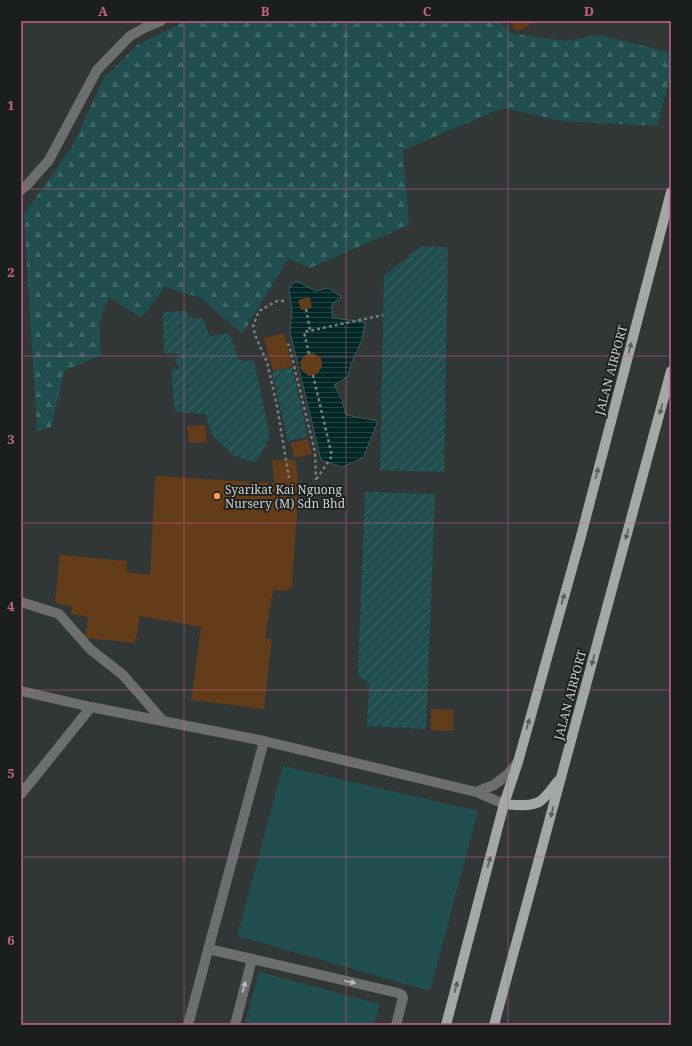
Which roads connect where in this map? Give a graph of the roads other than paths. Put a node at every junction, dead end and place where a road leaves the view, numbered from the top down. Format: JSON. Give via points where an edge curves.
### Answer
{"nodes":[{"id":1,"x":161,"y":21,"type":"edge"},
{"id":2,"x":21,"y":190,"type":"edge"},
{"id":3,"x":671,"y":192,"type":"edge"},
{"id":4,"x":671,"y":371,"type":"edge"},
{"id":5,"x":21,"y":602,"type":"edge"},
{"id":6,"x":21,"y":691,"type":"edge"},
{"id":7,"x":91,"y":707,"type":"junction"},
{"id":8,"x":163,"y":721,"type":"junction"},
{"id":9,"x":264,"y":741,"type":"junction"},
{"id":10,"x":518,"y":762,"type":"junction"},
{"id":11,"x":562,"y":774,"type":"junction"},
{"id":12,"x":476,"y":792,"type":"junction"},
{"id":13,"x":21,"y":794,"type":"edge"},
{"id":14,"x":504,"y":804,"type":"junction"},
{"id":15,"x":208,"y":949,"type":"junction"},
{"id":16,"x":252,"y":959,"type":"junction"},
{"id":17,"x":188,"y":1025,"type":"edge"},
{"id":18,"x":235,"y":1025,"type":"edge"},
{"id":19,"x":396,"y":1025,"type":"edge"},
{"id":20,"x":446,"y":1025,"type":"edge"},
{"id":21,"x":494,"y":1025,"type":"edge"}],
"edges":[{"from":1,"to":2,"type":"street","via":[[130,36],[97,70],[49,160]]},
{"from":10,"to":3,"type":"main road","name":"JALAN AIRPORT","one_way":true,"via":[[580,540]]},
{"from":4,"to":11,"type":"main road","name":"JALAN AIRPORT","one_way":true},
{"from":5,"to":8,"type":"street","via":[[60,614],[90,649],[123,675]]},
{"from":6,"to":7,"type":"street"},
{"from":7,"to":8,"type":"street"},
{"from":7,"to":13,"type":"street"},
{"from":8,"to":9,"type":"street"},
{"from":9,"to":12,"type":"street"},
{"from":9,"to":15,"type":"street"},
{"from":10,"to":12,"type":"street","via":[[494,785]]},
{"from":10,"to":14,"type":"main road","name":"JALAN AIRPORT"},
{"from":11,"to":14,"type":"main road","via":[[551,790],[538,802],[523,806]]},
{"from":11,"to":21,"type":"main road","name":"JALAN AIRPORT","one_way":true},
{"from":12,"to":14,"type":"street"},
{"from":20,"to":14,"type":"main road","one_way":true},
{"from":15,"to":16,"type":"street"},
{"from":15,"to":17,"type":"street"},
{"from":18,"to":16,"type":"street","one_way":true},
{"from":16,"to":19,"type":"street","one_way":true,"via":[[398,993],[403,998]]}]}
